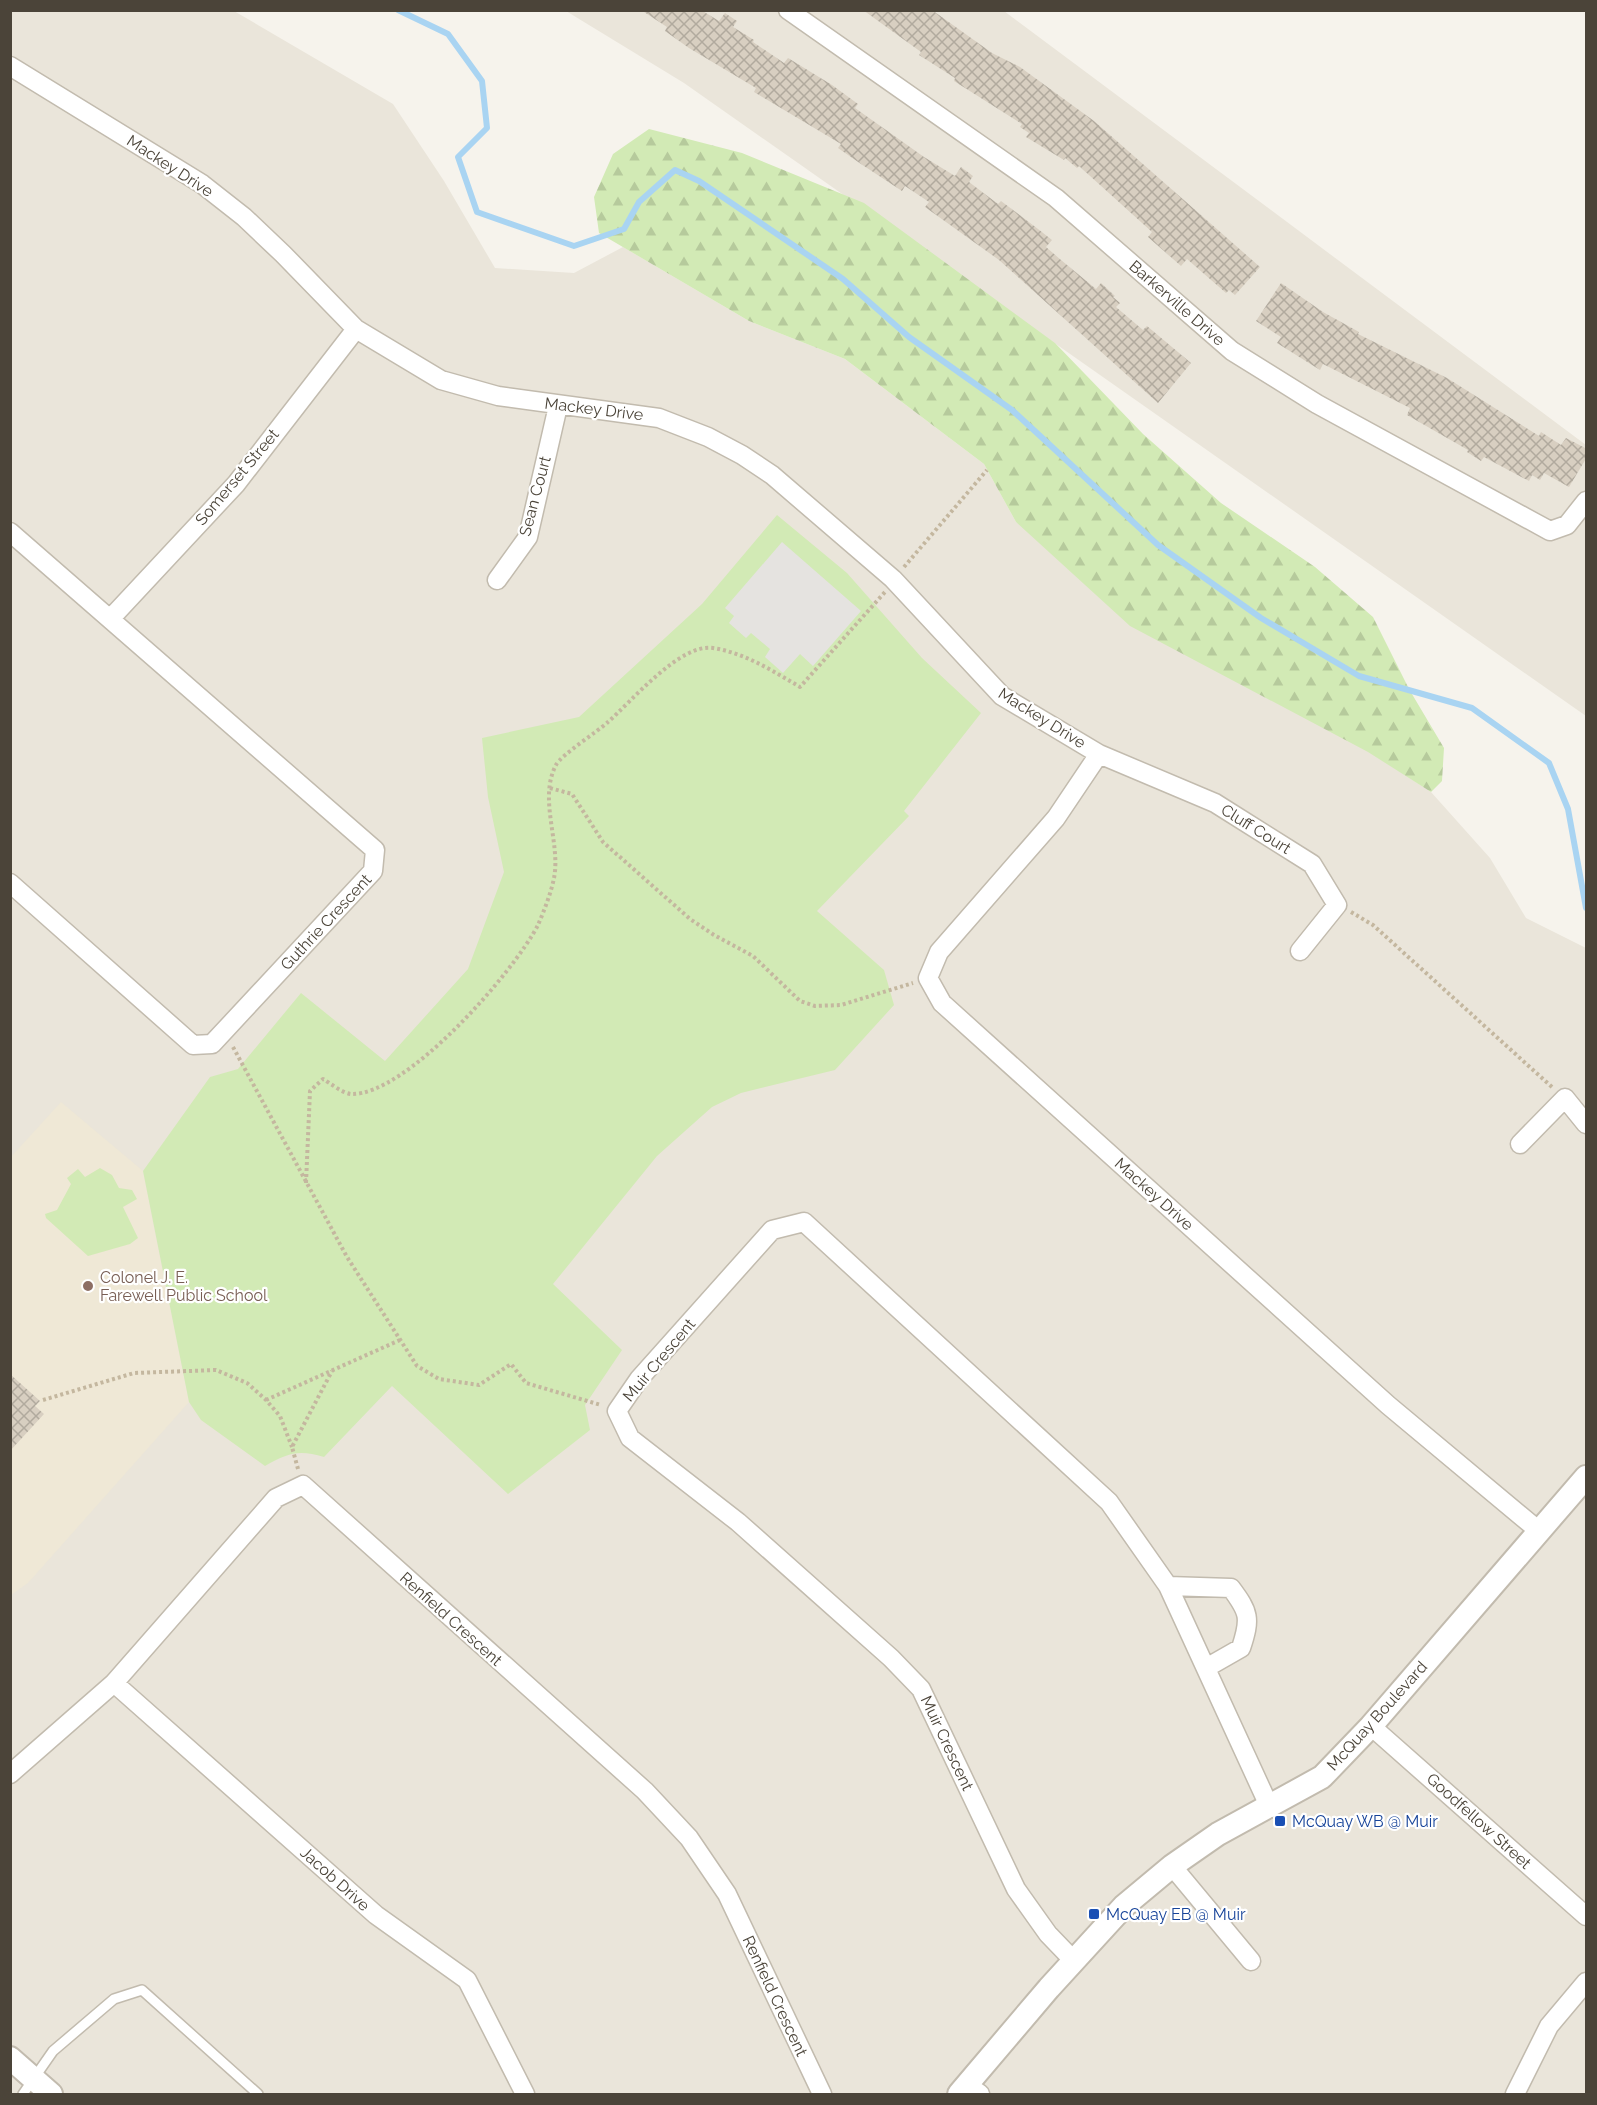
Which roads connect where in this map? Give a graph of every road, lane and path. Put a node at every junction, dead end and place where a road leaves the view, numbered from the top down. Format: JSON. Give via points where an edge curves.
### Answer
{"nodes":[{"id":1,"x":788,"y":10,"type":"edge"},
{"id":2,"x":10,"y":66,"type":"edge"},
{"id":3,"x":356,"y":329,"type":"junction"},
{"id":4,"x":558,"y":406,"type":"junction"},
{"id":5,"x":987,"y":470,"type":"dead end"},
{"id":6,"x":1587,"y":501,"type":"edge"},
{"id":7,"x":10,"y":532,"type":"edge"},
{"id":8,"x":893,"y":579,"type":"junction"},
{"id":9,"x":497,"y":580,"type":"dead end"},
{"id":10,"x":111,"y":618,"type":"junction"},
{"id":11,"x":1100,"y":754,"type":"junction"},
{"id":12,"x":550,"y":788,"type":"junction"},
{"id":13,"x":10,"y":883,"type":"edge"},
{"id":14,"x":1337,"y":905,"type":"junction"},
{"id":15,"x":1300,"y":951,"type":"dead end"},
{"id":16,"x":928,"y":978,"type":"junction"},
{"id":17,"x":224,"y":1031,"type":"junction"},
{"id":18,"x":1565,"y":1098,"type":"junction"},
{"id":19,"x":1587,"y":1124,"type":"edge"},
{"id":20,"x":1520,"y":1144,"type":"dead end"},
{"id":21,"x":306,"y":1183,"type":"junction"},
{"id":22,"x":400,"y":1340,"type":"junction"},
{"id":23,"x":333,"y":1370,"type":"junction"},
{"id":24,"x":43,"y":1400,"type":"dead end"},
{"id":25,"x":266,"y":1400,"type":"junction"},
{"id":26,"x":617,"y":1412,"type":"junction"},
{"id":27,"x":292,"y":1447,"type":"junction"},
{"id":28,"x":1587,"y":1477,"type":"edge"},
{"id":29,"x":303,"y":1485,"type":"junction"},
{"id":30,"x":1539,"y":1531,"type":"junction"},
{"id":31,"x":1168,"y":1586,"type":"junction"},
{"id":32,"x":1206,"y":1668,"type":"junction"},
{"id":33,"x":114,"y":1683,"type":"junction"},
{"id":34,"x":1371,"y":1726,"type":"junction"},
{"id":35,"x":10,"y":1774,"type":"edge"},
{"id":36,"x":1270,"y":1808,"type":"junction"},
{"id":37,"x":1172,"y":1866,"type":"junction"},
{"id":38,"x":1587,"y":1916,"type":"edge"},
{"id":39,"x":1074,"y":1961,"type":"junction"},
{"id":40,"x":1251,"y":1961,"type":"dead end"},
{"id":41,"x":1587,"y":1982,"type":"edge"},
{"id":42,"x":10,"y":2058,"type":"edge"},
{"id":43,"x":36,"y":2090,"type":"edge"},
{"id":44,"x":969,"y":2091,"type":"edge"},
{"id":45,"x":258,"y":2094,"type":"edge"},
{"id":46,"x":525,"y":2094,"type":"edge"},
{"id":47,"x":822,"y":2094,"type":"edge"},
{"id":48,"x":1515,"y":2094,"type":"edge"}],
"edges":[{"from":1,"to":6,"type":"street","name":"Barkerville Drive","via":[[1056,198],[1232,351],[1317,404],[1550,531],[1567,525]]},
{"from":2,"to":3,"type":"street","name":"Mackey Drive","via":[[202,184],[283,254]]},
{"from":3,"to":4,"type":"street","name":"Mackey Drive","via":[[441,380],[498,396]]},
{"from":3,"to":10,"type":"street","name":"Somerset Street","via":[[236,484]]},
{"from":4,"to":8,"type":"street","name":"Mackey Drive","via":[[659,418],[708,437],[772,475]]},
{"from":4,"to":9,"type":"street","name":"Sean Court","via":[[528,537]]},
{"from":5,"to":8,"type":"path"},
{"from":7,"to":10,"type":"street","name":"Guthrie Crescent"},
{"from":8,"to":11,"type":"street","name":"Mackey Drive","via":[[1002,696]]},
{"from":8,"to":12,"type":"path","via":[[800,687],[752,660],[711,647],[693,653],[667,666],[606,725],[556,764]]},
{"from":10,"to":17,"type":"street","name":"Guthrie Crescent","via":[[375,850],[374,871]]},
{"from":11,"to":14,"type":"street","name":"Cluff Court","via":[[1215,803],[1312,864]]},
{"from":11,"to":16,"type":"street","name":"Mackey Drive","via":[[1056,818],[939,952]]},
{"from":12,"to":16,"type":"path","via":[[572,794],[603,842],[690,919],[753,956],[800,1001],[815,1006],[841,1005]]},
{"from":12,"to":21,"type":"path","via":[[554,876],[532,933],[516,960],[438,1047],[393,1080],[373,1090],[349,1094],[323,1079],[315,1083],[310,1090]]},
{"from":13,"to":17,"type":"street","name":"Guthrie Crescent","via":[[193,1045],[212,1044]]},
{"from":14,"to":15,"type":"street"},
{"from":14,"to":18,"type":"path","via":[[1374,925]]},
{"from":16,"to":30,"type":"street","name":"Mackey Drive","via":[[942,1003],[1388,1405]]},
{"from":17,"to":21,"type":"path"},
{"from":18,"to":19,"type":"street"},
{"from":18,"to":20,"type":"street"},
{"from":21,"to":22,"type":"path"},
{"from":22,"to":23,"type":"path"},
{"from":22,"to":26,"type":"path","via":[[417,1366],[439,1379],[479,1385],[511,1364],[526,1383]]},
{"from":23,"to":25,"type":"path"},
{"from":23,"to":27,"type":"path"},
{"from":24,"to":25,"type":"path","via":[[134,1373],[216,1370],[247,1383]]},
{"from":25,"to":27,"type":"path","via":[[280,1416]]},
{"from":26,"to":31,"type":"street","name":"Muir Crescent","via":[[639,1378],[772,1230],[804,1222],[1109,1502]]},
{"from":26,"to":39,"type":"street","name":"Muir Crescent","via":[[630,1438],[738,1522],[921,1689],[1016,1889],[1048,1934]]},
{"from":27,"to":29,"type":"path"},
{"from":28,"to":30,"type":"street","name":"McQuay Boulevard"},
{"from":29,"to":33,"type":"street","via":[[276,1498]]},
{"from":29,"to":47,"type":"street","name":"Renfield Crescent","via":[[645,1791],[689,1838],[727,1894]]},
{"from":30,"to":34,"type":"street","name":"McQuay Boulevard"},
{"from":31,"to":32,"type":"street","name":"Muir Crescent"},
{"from":31,"to":32,"type":"street","via":[[1231,1588],[1246,1608],[1247,1630],[1242,1648]]},
{"from":32,"to":36,"type":"street","name":"Muir Crescent"},
{"from":33,"to":35,"type":"street"},
{"from":33,"to":46,"type":"street","name":"Jacob Drive","via":[[376,1916],[467,1980]]},
{"from":34,"to":36,"type":"street","name":"McQuay Boulevard","via":[[1322,1778]]},
{"from":34,"to":38,"type":"street","name":"Goodfellow Street"},
{"from":36,"to":37,"type":"street","name":"McQuay Boulevard","via":[[1218,1834]]},
{"from":37,"to":39,"type":"street","name":"McQuay Boulevard","via":[[1124,1906]]},
{"from":37,"to":40,"type":"street"},
{"from":39,"to":44,"type":"street","name":"McQuay Boulevard"},
{"from":41,"to":48,"type":"street","via":[[1549,2026]]},
{"from":42,"to":43,"type":"street"},
{"from":43,"to":45,"type":"lane","via":[[47,2057],[114,1999],[142,1990]]}]}
